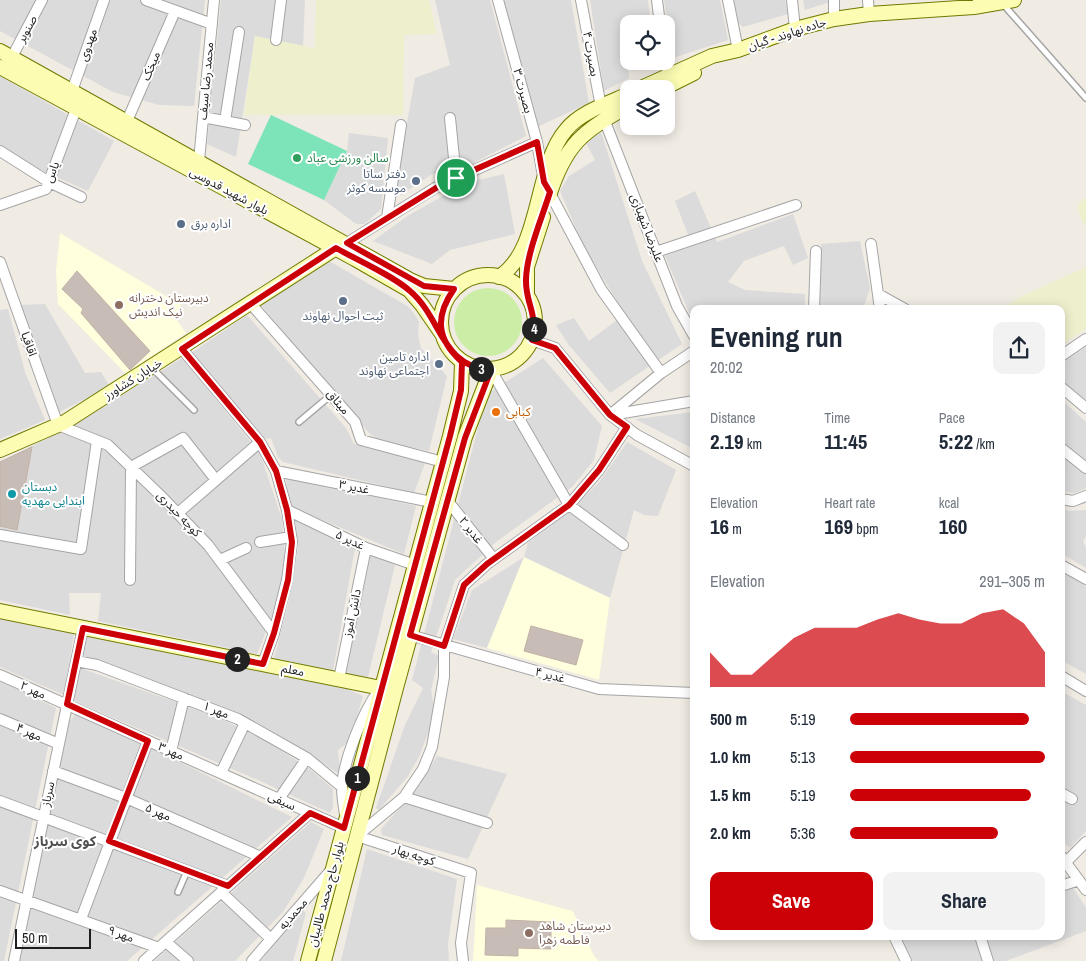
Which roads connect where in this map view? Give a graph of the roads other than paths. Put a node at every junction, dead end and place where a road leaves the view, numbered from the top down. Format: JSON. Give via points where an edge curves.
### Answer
{"nodes":[{"id":1,"x":42,"y":0,"type":"edge"},
{"id":2,"x":104,"y":0,"type":"edge"},
{"id":3,"x":146,"y":0,"type":"edge"},
{"id":4,"x":214,"y":0,"type":"edge"},
{"id":5,"x":280,"y":0,"type":"edge"},
{"id":6,"x":498,"y":0,"type":"edge"},
{"id":7,"x":581,"y":0,"type":"edge"},
{"id":8,"x":657,"y":0,"type":"edge"},
{"id":9,"x":728,"y":0,"type":"edge"},
{"id":10,"x":792,"y":0,"type":"edge"},
{"id":11,"x":834,"y":0,"type":"edge"},
{"id":12,"x":1008,"y":2,"type":"edge"},
{"id":13,"x":973,"y":4,"type":"edge"},
{"id":14,"x":910,"y":6,"type":"edge"},
{"id":15,"x":868,"y":7,"type":"edge"},
{"id":16,"x":175,"y":11,"type":"junction"},
{"id":17,"x":659,"y":15,"type":"edge"},
{"id":18,"x":834,"y":19,"type":"junction"},
{"id":19,"x":212,"y":24,"type":"junction"},
{"id":20,"x":795,"y":29,"type":"junction"},
{"id":21,"x":239,"y":32,"type":"dead end"},
{"id":22,"x":276,"y":40,"type":"dead end"},
{"id":23,"x":738,"y":50,"type":"junction"},
{"id":24,"x":6,"y":54,"type":"edge"},
{"id":25,"x":675,"y":66,"type":"edge"},
{"id":26,"x":0,"y":67,"type":"edge"},
{"id":27,"x":664,"y":70,"type":"edge"},
{"id":28,"x":651,"y":80,"type":"edge"},
{"id":29,"x":675,"y":82,"type":"edge"},
{"id":30,"x":72,"y":91,"type":"junction"},
{"id":31,"x":1086,"y":98,"type":"edge"},
{"id":32,"x":620,"y":100,"type":"edge"},
{"id":33,"x":76,"y":108,"type":"junction"},
{"id":34,"x":620,"y":108,"type":"edge"},
{"id":35,"x":602,"y":113,"type":"junction"},
{"id":36,"x":203,"y":117,"type":"junction"},
{"id":37,"x":450,"y":118,"type":"dead end"},
{"id":38,"x":127,"y":121,"type":"junction"},
{"id":39,"x":225,"y":121,"type":"junction"},
{"id":40,"x":245,"y":125,"type":"dead end"},
{"id":41,"x":401,"y":125,"type":"dead end"},
{"id":42,"x":537,"y":142,"type":"junction"},
{"id":43,"x":0,"y":151,"type":"edge"},
{"id":44,"x":199,"y":161,"type":"junction"},
{"id":45,"x":456,"y":178,"type":"junction"},
{"id":46,"x":49,"y":182,"type":"junction"},
{"id":47,"x":547,"y":187,"type":"junction"},
{"id":48,"x":81,"y":197,"type":"dead end"},
{"id":49,"x":0,"y":205,"type":"edge"},
{"id":50,"x":796,"y":205,"type":"dead end"},
{"id":51,"x":387,"y":218,"type":"junction"},
{"id":52,"x":871,"y":244,"type":"dead end"},
{"id":53,"x":342,"y":246,"type":"junction"},
{"id":54,"x":816,"y":251,"type":"dead end"},
{"id":55,"x":656,"y":252,"type":"junction"},
{"id":56,"x":0,"y":262,"type":"edge"},
{"id":57,"x":499,"y":277,"type":"junction"},
{"id":58,"x":454,"y":289,"type":"junction"},
{"id":59,"x":878,"y":294,"type":"junction"},
{"id":60,"x":526,"y":296,"type":"junction"},
{"id":61,"x":251,"y":304,"type":"junction"},
{"id":62,"x":814,"y":305,"type":"edge"},
{"id":63,"x":879,"y":305,"type":"edge"},
{"id":64,"x":898,"y":305,"type":"edge"},
{"id":65,"x":690,"y":329,"type":"edge"},
{"id":66,"x":442,"y":334,"type":"junction"},
{"id":67,"x":1086,"y":339,"type":"edge"},
{"id":68,"x":532,"y":340,"type":"junction"},
{"id":69,"x":182,"y":349,"type":"junction"},
{"id":70,"x":1065,"y":353,"type":"edge"},
{"id":71,"x":690,"y":354,"type":"edge"},
{"id":72,"x":462,"y":362,"type":"junction"},
{"id":73,"x":152,"y":367,"type":"junction"},
{"id":74,"x":491,"y":370,"type":"junction"},
{"id":75,"x":662,"y":373,"type":"junction"},
{"id":76,"x":1065,"y":391,"type":"edge"},
{"id":77,"x":331,"y":395,"type":"junction"},
{"id":78,"x":690,"y":402,"type":"edge"},
{"id":79,"x":1086,"y":408,"type":"edge"},
{"id":80,"x":194,"y":410,"type":"dead end"},
{"id":81,"x":610,"y":415,"type":"junction"},
{"id":82,"x":299,"y":422,"type":"dead end"},
{"id":83,"x":58,"y":425,"type":"junction"},
{"id":84,"x":627,"y":427,"type":"junction"},
{"id":85,"x":97,"y":441,"type":"junction"},
{"id":86,"x":260,"y":442,"type":"junction"},
{"id":87,"x":0,"y":450,"type":"edge"},
{"id":88,"x":1065,"y":451,"type":"edge"},
{"id":89,"x":443,"y":462,"type":"junction"},
{"id":90,"x":690,"y":464,"type":"edge"},
{"id":91,"x":131,"y":467,"type":"junction"},
{"id":92,"x":1086,"y":468,"type":"edge"},
{"id":93,"x":276,"y":471,"type":"junction"},
{"id":94,"x":216,"y":480,"type":"junction"},
{"id":95,"x":1086,"y":496,"type":"edge"},
{"id":96,"x":447,"y":500,"type":"junction"},
{"id":97,"x":1065,"y":500,"type":"edge"},
{"id":98,"x":432,"y":502,"type":"junction"},
{"id":99,"x":569,"y":505,"type":"junction"},
{"id":100,"x":287,"y":510,"type":"junction"},
{"id":101,"x":178,"y":513,"type":"junction"},
{"id":102,"x":0,"y":535,"type":"edge"},
{"id":103,"x":291,"y":537,"type":"junction"},
{"id":104,"x":260,"y":542,"type":"dead end"},
{"id":105,"x":622,"y":545,"type":"dead end"},
{"id":106,"x":246,"y":548,"type":"dead end"},
{"id":107,"x":366,"y":548,"type":"junction"},
{"id":108,"x":494,"y":559,"type":"junction"},
{"id":109,"x":220,"y":560,"type":"junction"},
{"id":110,"x":415,"y":566,"type":"junction"},
{"id":111,"x":1065,"y":567,"type":"edge"},
{"id":112,"x":1086,"y":579,"type":"edge"},
{"id":113,"x":130,"y":580,"type":"dead end"},
{"id":114,"x":0,"y":611,"type":"edge"},
{"id":115,"x":83,"y":628,"type":"junction"},
{"id":116,"x":274,"y":633,"type":"junction"},
{"id":117,"x":410,"y":635,"type":"junction"},
{"id":118,"x":444,"y":646,"type":"junction"},
{"id":119,"x":76,"y":661,"type":"junction"},
{"id":120,"x":263,"y":664,"type":"junction"},
{"id":121,"x":0,"y":674,"type":"edge"},
{"id":122,"x":1065,"y":678,"type":"edge"},
{"id":123,"x":338,"y":679,"type":"junction"},
{"id":124,"x":381,"y":688,"type":"junction"},
{"id":125,"x":1086,"y":691,"type":"edge"},
{"id":126,"x":690,"y":693,"type":"edge"},
{"id":127,"x":184,"y":698,"type":"junction"},
{"id":128,"x":67,"y":704,"type":"junction"},
{"id":129,"x":0,"y":719,"type":"edge"},
{"id":130,"x":245,"y":723,"type":"junction"},
{"id":131,"x":148,"y":741,"type":"junction"},
{"id":132,"x":59,"y":744,"type":"junction"},
{"id":133,"x":171,"y":751,"type":"junction"},
{"id":134,"x":307,"y":758,"type":"junction"},
{"id":135,"x":53,"y":770,"type":"junction"},
{"id":136,"x":221,"y":773,"type":"junction"},
{"id":137,"x":342,"y":788,"type":"junction"},
{"id":138,"x":1065,"y":795,"type":"edge"},
{"id":139,"x":404,"y":797,"type":"junction"},
{"id":140,"x":126,"y":798,"type":"junction"},
{"id":141,"x":279,"y":799,"type":"junction"},
{"id":142,"x":1072,"y":799,"type":"dead end"},
{"id":143,"x":0,"y":802,"type":"edge"},
{"id":144,"x":310,"y":813,"type":"junction"},
{"id":145,"x":44,"y":817,"type":"junction"},
{"id":146,"x":487,"y":823,"type":"dead end"},
{"id":147,"x":345,"y":824,"type":"junction"},
{"id":148,"x":357,"y":836,"type":"junction"},
{"id":149,"x":109,"y":841,"type":"junction"},
{"id":150,"x":1086,"y":842,"type":"edge"},
{"id":151,"x":261,"y":857,"type":"junction"},
{"id":152,"x":1065,"y":858,"type":"edge"},
{"id":153,"x":1065,"y":860,"type":"edge"},
{"id":154,"x":333,"y":868,"type":"junction"},
{"id":155,"x":187,"y":871,"type":"junction"},
{"id":156,"x":1079,"y":880,"type":"junction"},
{"id":157,"x":1065,"y":885,"type":"edge"},
{"id":158,"x":225,"y":889,"type":"junction"},
{"id":159,"x":1086,"y":890,"type":"edge"},
{"id":160,"x":0,"y":891,"type":"edge"},
{"id":161,"x":178,"y":892,"type":"dead end"},
{"id":162,"x":26,"y":899,"type":"junction"},
{"id":163,"x":80,"y":919,"type":"junction"},
{"id":164,"x":271,"y":939,"type":"junction"},
{"id":165,"x":896,"y":940,"type":"edge"},
{"id":166,"x":981,"y":940,"type":"edge"},
{"id":167,"x":162,"y":945,"type":"junction"},
{"id":168,"x":14,"y":961,"type":"edge"},
{"id":169,"x":144,"y":961,"type":"edge"},
{"id":170,"x":188,"y":961,"type":"edge"},
{"id":171,"x":252,"y":961,"type":"edge"},
{"id":172,"x":308,"y":961,"type":"edge"},
{"id":173,"x":324,"y":961,"type":"edge"},
{"id":174,"x":463,"y":961,"type":"edge"},
{"id":175,"x":906,"y":961,"type":"edge"},
{"id":176,"x":988,"y":961,"type":"edge"}],
"edges":[{"from":1,"to":24,"type":"street","name":"صنوبر"},
{"from":2,"to":30,"type":"street","name":"مهدوی"},
{"from":3,"to":16,"type":"street"},
{"from":4,"to":19,"type":"street","name":"محمد رضا سیف"},
{"from":5,"to":22,"type":"street"},
{"from":6,"to":42,"type":"street","name":"بصیرت ۳"},
{"from":7,"to":35,"type":"street","name":"بصیرت ۴"},
{"from":8,"to":17,"type":"street"},
{"from":9,"to":23,"type":"street"},
{"from":10,"to":20,"type":"street"},
{"from":11,"to":18,"type":"street"},
{"from":12,"to":13,"type":"main road","name":"جاده نهاوند - گیان"},
{"from":12,"to":31,"type":"lane"},
{"from":13,"to":14,"type":"main road","name":"جاده نهاوند - گیان"},
{"from":14,"to":15,"type":"main road","name":"جاده نهاوند - گیان"},
{"from":15,"to":18,"type":"main road","name":"جاده نهاوند - گیان"},
{"from":16,"to":19,"type":"street"},
{"from":16,"to":38,"type":"street","name":"میخک"},
{"from":18,"to":20,"type":"main road","name":"جاده نهاوند - گیان"},
{"from":19,"to":36,"type":"street","name":"محمد رضا سیف"},
{"from":20,"to":23,"type":"main road","name":"جاده نهاوند - گیان"},
{"from":21,"to":39,"type":"street"},
{"from":23,"to":25,"type":"main road","name":"جاده نهاوند - گیان"},
{"from":23,"to":29,"type":"main road","name":"جاده نهاوند - گیان"},
{"from":24,"to":30,"type":"main road","name":"بلوار شهید قدوسی"},
{"from":26,"to":33,"type":"main road","name":"بلوار شهید قدوسی"},
{"from":27,"to":28,"type":"main road","name":"جاده نهاوند - گیان"},
{"from":30,"to":38,"type":"main road","name":"بلوار شهید قدوسی"},
{"from":32,"to":35,"type":"main road"},
{"from":33,"to":46,"type":"street","name":"یاس"},
{"from":33,"to":53,"type":"main road","name":"بلوار شهید قدوسی"},
{"from":34,"to":35,"type":"main road"},
{"from":35,"to":47,"type":"main road","via":[[566,129],[556,146]]},
{"from":35,"to":55,"type":"street","name":"علیرضا شهبازی"},
{"from":36,"to":39,"type":"street"},
{"from":36,"to":44,"type":"street","name":"محمد رضا سیف"},
{"from":37,"to":45,"type":"street"},
{"from":38,"to":44,"type":"main road","name":"بلوار شهید قدوسی"},
{"from":39,"to":40,"type":"street"},
{"from":41,"to":51,"type":"street"},
{"from":42,"to":45,"type":"street"},
{"from":42,"to":47,"type":"street","name":"بصیرت ۳"},
{"from":43,"to":46,"type":"street"},
{"from":44,"to":53,"type":"main road","name":"بلوار شهید قدوسی"},
{"from":45,"to":51,"type":"street"},
{"from":46,"to":48,"type":"street"},
{"from":46,"to":49,"type":"street","name":"یاس","via":[[46,189]]},
{"from":47,"to":57,"type":"main road","via":[[517,261]]},
{"from":47,"to":60,"type":"main road","via":[[527,267]]},
{"from":47,"to":75,"type":"street","name":"بصیرت ۳","via":[[601,289]]},
{"from":50,"to":55,"type":"street"},
{"from":51,"to":53,"type":"street"},
{"from":52,"to":59,"type":"street"},
{"from":53,"to":58,"type":"main road","name":"بلوار شهید قدوسی","via":[[424,286]]},
{"from":53,"to":61,"type":"main road","name":"خیابان کشاورز"},
{"from":53,"to":66,"type":"main road","name":"بلوار شهید قدوسی","via":[[409,290]]},
{"from":54,"to":62,"type":"street"},
{"from":55,"to":65,"type":"street","name":"علیرضا شهبازی","via":[[677,306]]},
{"from":56,"to":83,"type":"street","name":"اقاقیا"},
{"from":57,"to":58,"type":"main road","via":[[477,276]]},
{"from":57,"to":60,"type":"main road","via":[[515,284]]},
{"from":58,"to":66,"type":"main road","via":[[440,318]]},
{"from":59,"to":63,"type":"street"},
{"from":59,"to":64,"type":"street"},
{"from":60,"to":68,"type":"main road","via":[[534,315]]},
{"from":61,"to":69,"type":"main road","name":"خیابان کشاورز"},
{"from":61,"to":77,"type":"street","name":"میثاق"},
{"from":66,"to":72,"type":"main road","via":[[453,354]]},
{"from":67,"to":70,"type":"street"},
{"from":68,"to":74,"type":"main road","via":[[516,361]]},
{"from":68,"to":81,"type":"street","via":[[555,348]]},
{"from":69,"to":73,"type":"main road","name":"خیابان کشاورز"},
{"from":69,"to":86,"type":"street"},
{"from":71,"to":75,"type":"street"},
{"from":72,"to":74,"type":"main road"},
{"from":72,"to":89,"type":"main road","name":"بلوار حاج محمد طالبیان","via":[[461,390]]},
{"from":73,"to":80,"type":"lane"},
{"from":73,"to":83,"type":"main road","name":"خیابان کشاورز"},
{"from":74,"to":96,"type":"main road","name":"بلوار حاج محمد طالبیان","via":[[465,438]]},
{"from":74,"to":99,"type":"street"},
{"from":75,"to":81,"type":"street"},
{"from":76,"to":79,"type":"street"},
{"from":77,"to":82,"type":"lane"},
{"from":77,"to":89,"type":"street","name":"میثاق","via":[[355,422],[361,440]]},
{"from":78,"to":81,"type":"street"},
{"from":81,"to":84,"type":"street"},
{"from":83,"to":85,"type":"street","name":"کوچه حیدری"},
{"from":83,"to":87,"type":"main road","name":"خیابان کشاورز"},
{"from":84,"to":90,"type":"street"},
{"from":84,"to":99,"type":"street","via":[[599,470]]},
{"from":85,"to":91,"type":"street","name":"کوچه حیدری","via":[[108,445]]},
{"from":85,"to":102,"type":"street","via":[[81,549]]},
{"from":86,"to":93,"type":"street"},
{"from":86,"to":94,"type":"street"},
{"from":88,"to":92,"type":"street"},
{"from":89,"to":98,"type":"main road","name":"بلوار حاج محمد طالبیان"},
{"from":91,"to":94,"type":"street","via":[[183,438]]},
{"from":91,"to":101,"type":"street","name":"کوچه حیدری"},
{"from":91,"to":113,"type":"street"},
{"from":93,"to":98,"type":"street","name":"غدیر ۳"},
{"from":93,"to":100,"type":"street"},
{"from":94,"to":101,"type":"street"},
{"from":95,"to":97,"type":"street","via":[[1073,501]]},
{"from":96,"to":108,"type":"street","name":"غدیر ۲"},
{"from":96,"to":117,"type":"main road","name":"بلوار حاج محمد طالبیان"},
{"from":98,"to":110,"type":"main road","name":"بلوار حاج محمد طالبیان"},
{"from":99,"to":105,"type":"street"},
{"from":99,"to":108,"type":"street"},
{"from":100,"to":103,"type":"street"},
{"from":100,"to":107,"type":"street","name":"غدیر ۵"},
{"from":101,"to":109,"type":"street","name":"کوچه حیدری"},
{"from":103,"to":104,"type":"street"},
{"from":103,"to":116,"type":"street","via":[[288,580]]},
{"from":106,"to":109,"type":"street"},
{"from":107,"to":110,"type":"street","name":"غدیر ۵"},
{"from":107,"to":123,"type":"street","name":"دانش آموز"},
{"from":108,"to":118,"type":"street","via":[[464,585]]},
{"from":109,"to":116,"type":"street","name":"کوچه حیدری"},
{"from":110,"to":124,"type":"main road","name":"بلوار حاج محمد طالبیان"},
{"from":111,"to":112,"type":"street"},
{"from":114,"to":115,"type":"main road","name":"معلم"},
{"from":115,"to":119,"type":"street","name":"سرباز"},
{"from":115,"to":120,"type":"main road","name":"معلم"},
{"from":116,"to":120,"type":"street"},
{"from":117,"to":118,"type":"street","name":"غدیر ۴"},
{"from":117,"to":148,"type":"main road","name":"بلوار حاج محمد طالبیان"},
{"from":118,"to":126,"type":"street","name":"غدیر ۴","via":[[599,689]]},
{"from":118,"to":139,"type":"street","via":[[444,677],[432,747],[423,769]]},
{"from":119,"to":127,"type":"street","name":"مهر ۱","via":[[97,665]]},
{"from":119,"to":128,"type":"street","name":"سرباز"},
{"from":120,"to":123,"type":"main road","name":"معلم"},
{"from":121,"to":128,"type":"street","name":"مهر ۲"},
{"from":122,"to":125,"type":"street"},
{"from":123,"to":124,"type":"main road","name":"معلم"},
{"from":124,"to":137,"type":"street","via":[[367,707],[350,752]]},
{"from":124,"to":147,"type":"main road","name":"بلوار حاج محمد طالبیان"},
{"from":127,"to":130,"type":"street","name":"مهر ۱"},
{"from":127,"to":133,"type":"street"},
{"from":128,"to":131,"type":"street","name":"مهر ۳"},
{"from":128,"to":132,"type":"street","name":"سرباز"},
{"from":129,"to":132,"type":"street","name":"مهر ۴"},
{"from":130,"to":134,"type":"street","name":"مهر ۱"},
{"from":130,"to":136,"type":"street"},
{"from":131,"to":133,"type":"street","name":"مهر ۳"},
{"from":131,"to":140,"type":"street"},
{"from":132,"to":135,"type":"street","name":"سرباز"},
{"from":133,"to":136,"type":"street","name":"مهر ۳"},
{"from":134,"to":137,"type":"street","name":"مهر ۱"},
{"from":134,"to":141,"type":"street"},
{"from":135,"to":140,"type":"street","name":"مهر ۵"},
{"from":135,"to":145,"type":"street","name":"سرباز"},
{"from":136,"to":141,"type":"street","name":"سیفی"},
{"from":137,"to":147,"type":"street"},
{"from":138,"to":142,"type":"street"},
{"from":139,"to":146,"type":"street"},
{"from":139,"to":148,"type":"street"},
{"from":140,"to":149,"type":"street"},
{"from":140,"to":151,"type":"street","name":"مهر ۵"},
{"from":141,"to":144,"type":"street","name":"سیفی"},
{"from":143,"to":145,"type":"street"},
{"from":144,"to":147,"type":"street","name":"سیفی"},
{"from":144,"to":151,"type":"street"},
{"from":145,"to":149,"type":"street"},
{"from":145,"to":162,"type":"street","name":"سرباز"},
{"from":147,"to":154,"type":"main road","name":"بلوار حاج محمد طالبیان"},
{"from":148,"to":173,"type":"main road","name":"بلوار حاج محمد طالبیان"},
{"from":148,"to":174,"type":"street","name":"کوچه بهار","via":[[471,874],[461,943]]},
{"from":149,"to":155,"type":"street"},
{"from":149,"to":163,"type":"street"},
{"from":150,"to":152,"type":"street"},
{"from":151,"to":158,"type":"street"},
{"from":153,"to":156,"type":"street"},
{"from":154,"to":164,"type":"street","name":"محمدیه"},
{"from":154,"to":172,"type":"main road","name":"بلوار حاج محمد طالبیان"},
{"from":155,"to":158,"type":"street"},
{"from":155,"to":161,"type":"lane"},
{"from":156,"to":157,"type":"street"},
{"from":156,"to":159,"type":"street"},
{"from":158,"to":164,"type":"street"},
{"from":158,"to":167,"type":"street"},
{"from":160,"to":162,"type":"street","name":"مهر ۹"},
{"from":162,"to":163,"type":"street","name":"مهر ۹"},
{"from":162,"to":168,"type":"street","name":"سرباز"},
{"from":163,"to":167,"type":"street","name":"مهر ۹"},
{"from":164,"to":171,"type":"street","name":"محمدیه"},
{"from":165,"to":175,"type":"street"},
{"from":166,"to":176,"type":"street"},
{"from":167,"to":169,"type":"street"},
{"from":167,"to":170,"type":"street"}]}
